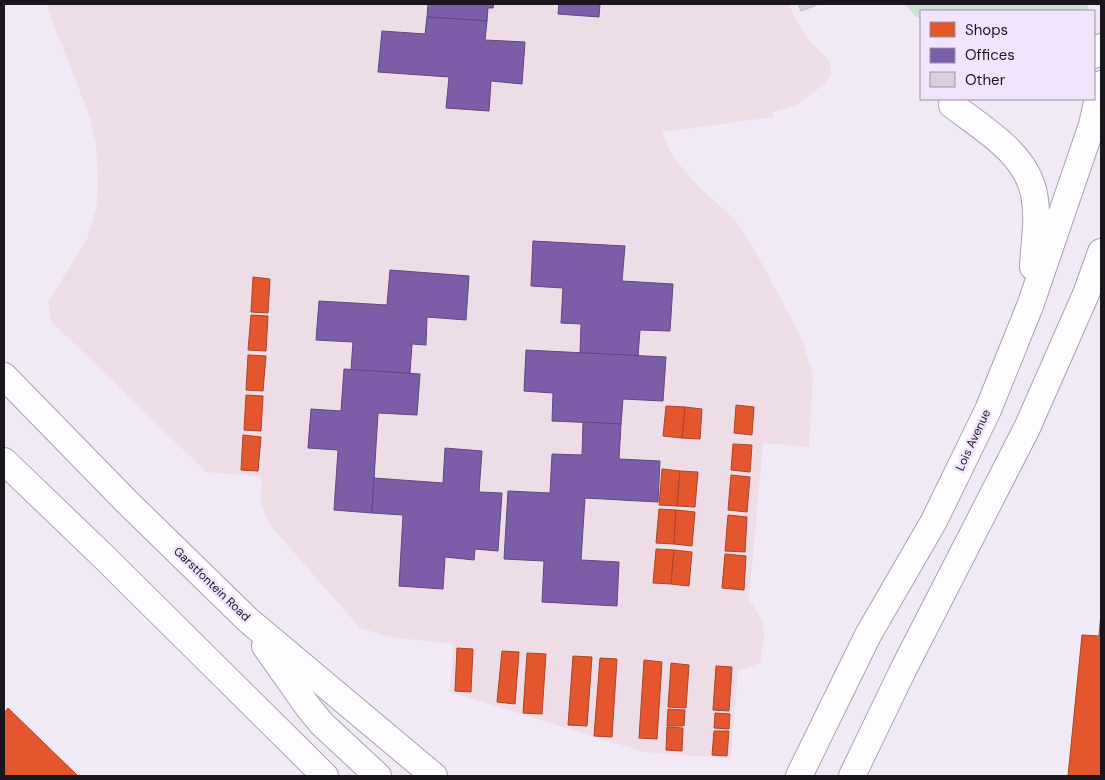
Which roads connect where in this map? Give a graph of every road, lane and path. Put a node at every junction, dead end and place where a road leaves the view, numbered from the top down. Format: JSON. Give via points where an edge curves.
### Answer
{"nodes":[{"id":1,"x":1101,"y":84,"type":"edge"},
{"id":2,"x":952,"y":105,"type":"dead end"},
{"id":3,"x":1096,"y":125,"type":"edge"},
{"id":4,"x":1091,"y":156,"type":"edge"},
{"id":5,"x":1101,"y":252,"type":"edge"},
{"id":6,"x":1030,"y":306,"type":"junction"},
{"id":7,"x":4,"y":376,"type":"edge"},
{"id":8,"x":9,"y":469,"type":"edge"},
{"id":9,"x":248,"y":620,"type":"junction"},
{"id":10,"x":325,"y":776,"type":"edge"},
{"id":11,"x":378,"y":776,"type":"edge"},
{"id":12,"x":434,"y":776,"type":"edge"},
{"id":13,"x":799,"y":776,"type":"edge"},
{"id":14,"x":852,"y":776,"type":"edge"}],
"edges":[{"from":1,"to":3,"type":"street","name":"Lois Avenue"},
{"from":2,"to":6,"type":"street","via":[[1009,150],[1030,180],[1036,216]]},
{"from":3,"to":4,"type":"street","name":"Lois Avenue"},
{"from":4,"to":6,"type":"street","name":"Lois Avenue"},
{"from":5,"to":14,"type":"street","via":[[1027,428]]},
{"from":6,"to":13,"type":"street","name":"Lois Avenue","via":[[988,410],[947,497],[868,635]]},
{"from":7,"to":9,"type":"street","name":"Garstfontein Road"},
{"from":8,"to":10,"type":"street","via":[[140,592]]},
{"from":9,"to":11,"type":"street","via":[[322,724]]},
{"from":9,"to":12,"type":"street","name":"Garstfontein Road"}]}
